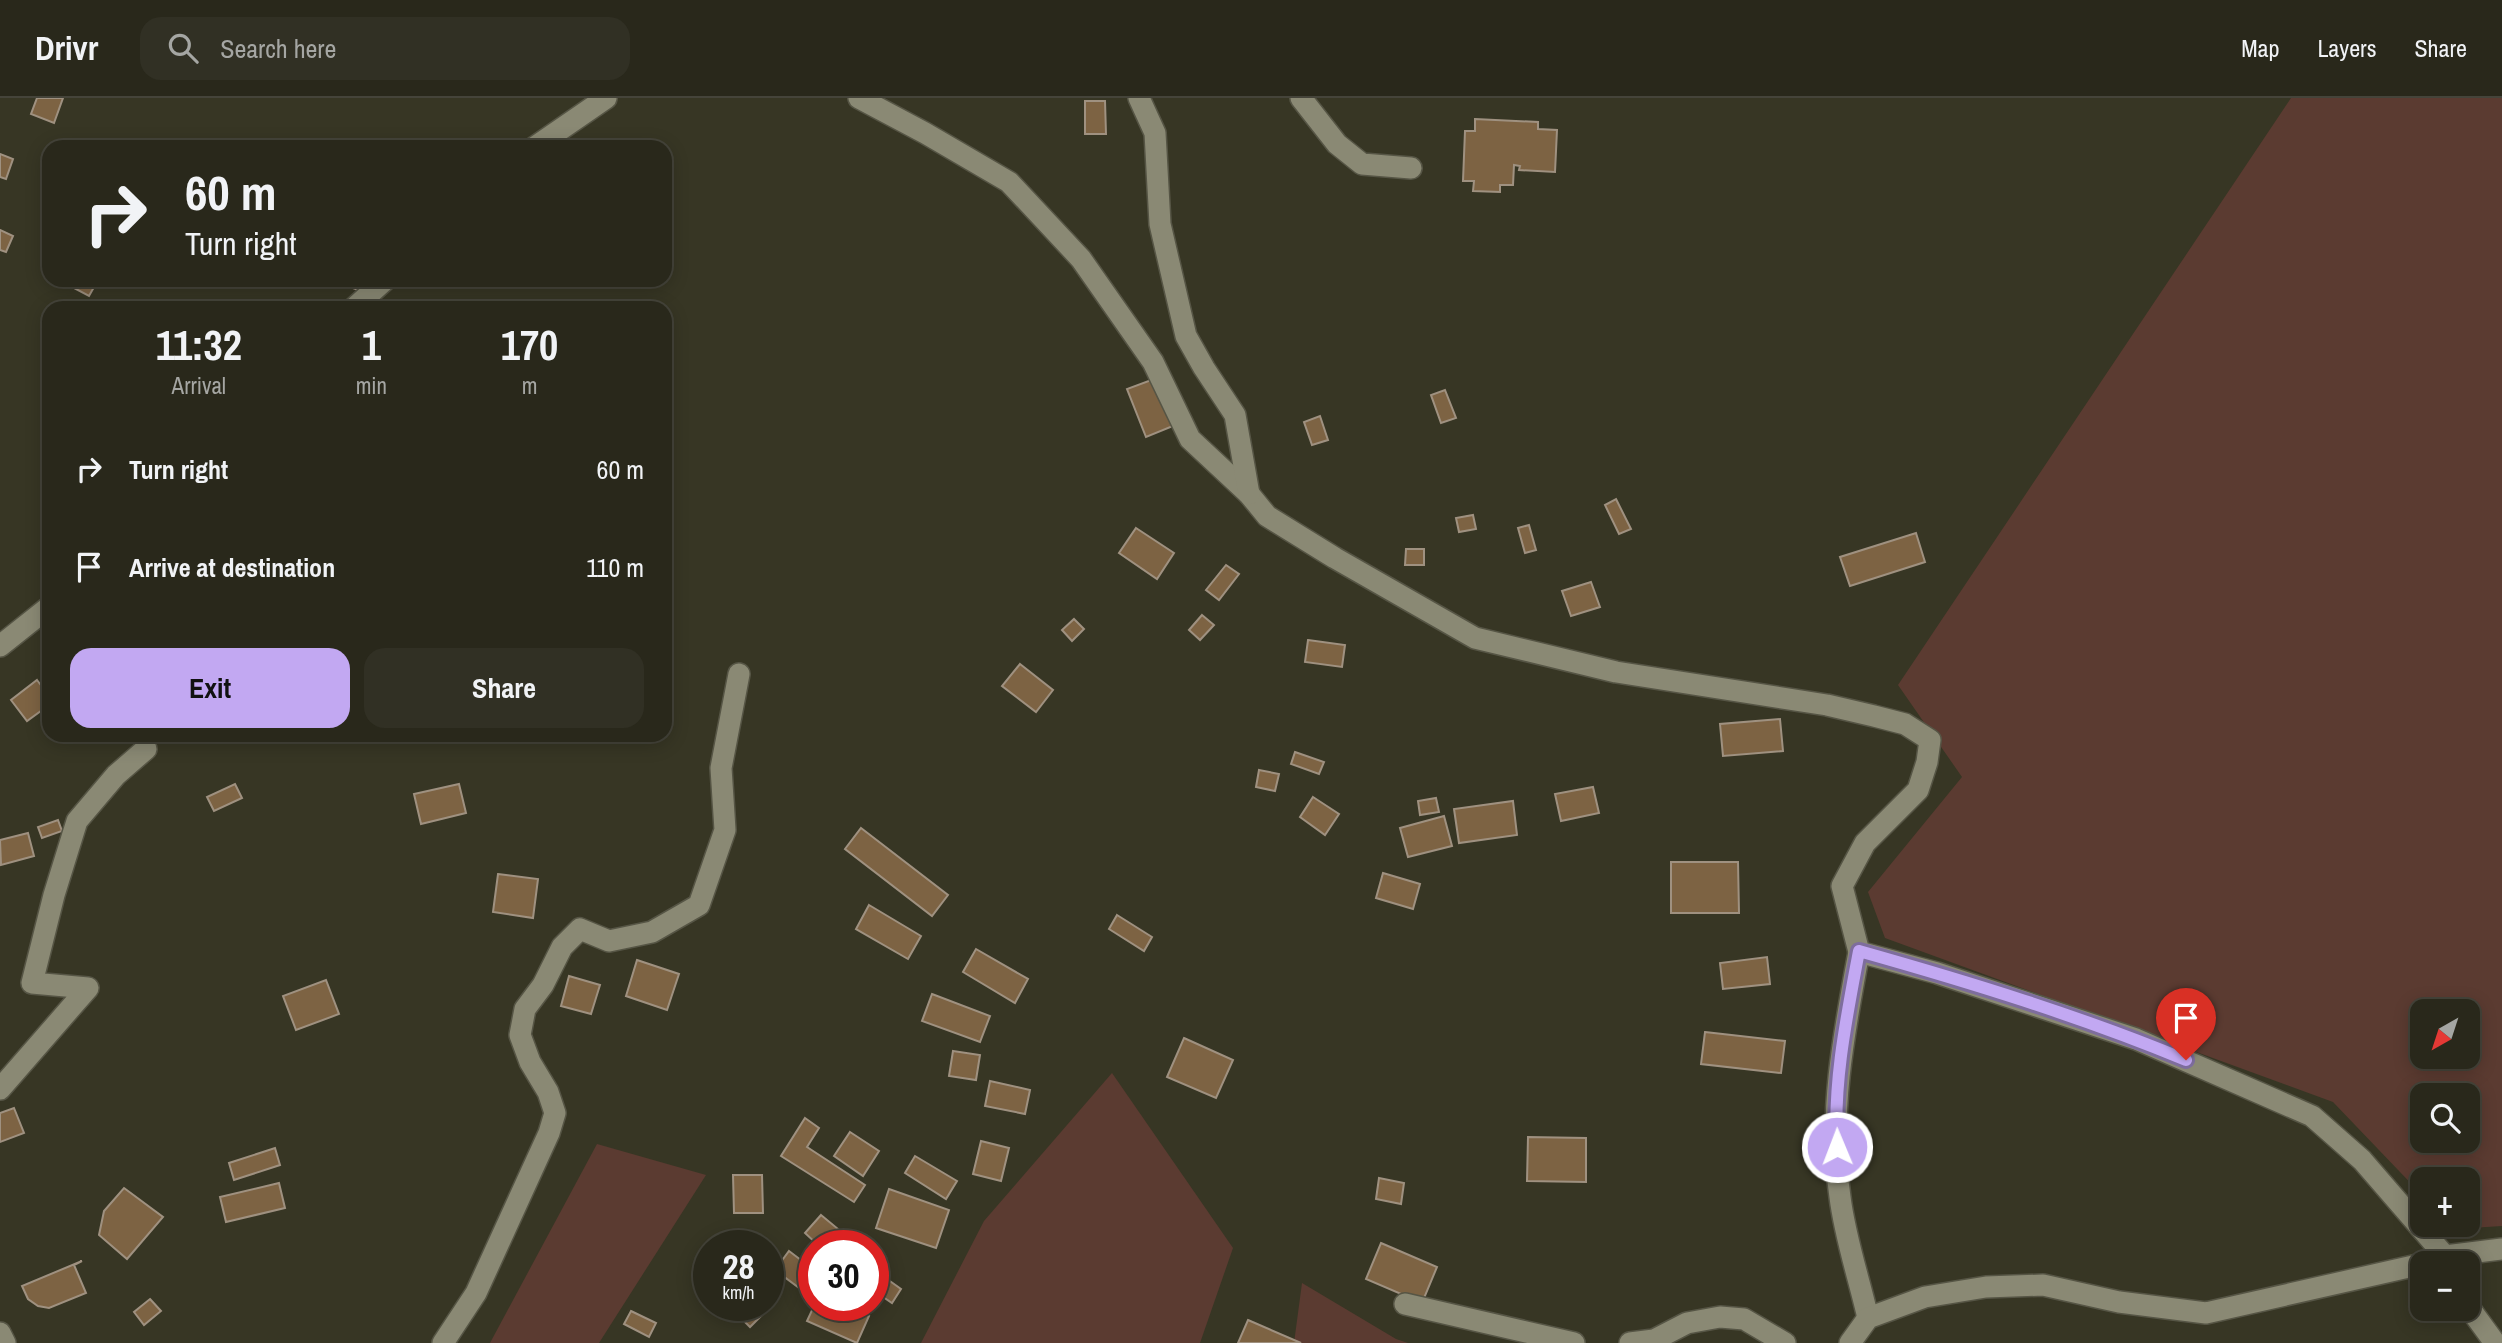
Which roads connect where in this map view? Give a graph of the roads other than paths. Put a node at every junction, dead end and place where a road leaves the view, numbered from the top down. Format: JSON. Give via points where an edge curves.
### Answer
{"nodes":[{"id":1,"x":606,"y":98,"type":"edge"},
{"id":2,"x":859,"y":98,"type":"edge"},
{"id":3,"x":1139,"y":98,"type":"edge"},
{"id":4,"x":1301,"y":98,"type":"edge"},
{"id":5,"x":545,"y":140,"type":"edge"},
{"id":6,"x":1411,"y":168,"type":"dead end"},
{"id":7,"x":377,"y":287,"type":"edge"},
{"id":8,"x":362,"y":301,"type":"edge"},
{"id":9,"x":1249,"y":494,"type":"junction"},
{"id":10,"x":42,"y":613,"type":"edge"},
{"id":11,"x":0,"y":646,"type":"edge"},
{"id":12,"x":739,"y":674,"type":"dead end"},
{"id":13,"x":146,"y":749,"type":"dead end"},
{"id":14,"x":1859,"y":951,"type":"junction"},
{"id":15,"x":0,"y":1088,"type":"edge"},
{"id":16,"x":2502,"y":1249,"type":"edge"},
{"id":17,"x":2425,"y":1251,"type":"edge"},
{"id":18,"x":2480,"y":1253,"type":"edge"},
{"id":19,"x":2410,"y":1267,"type":"edge"},
{"id":20,"x":1405,"y":1304,"type":"dead end"},
{"id":21,"x":1868,"y":1318,"type":"junction"},
{"id":22,"x":2479,"y":1321,"type":"edge"},
{"id":23,"x":0,"y":1334,"type":"edge"},
{"id":24,"x":5,"y":1343,"type":"edge"},
{"id":25,"x":443,"y":1343,"type":"edge"},
{"id":26,"x":1574,"y":1343,"type":"edge"},
{"id":27,"x":1630,"y":1343,"type":"edge"},
{"id":28,"x":1785,"y":1343,"type":"edge"},
{"id":29,"x":1850,"y":1343,"type":"edge"},
{"id":30,"x":2495,"y":1343,"type":"edge"}],
"edges":[{"from":1,"to":5,"type":"street"},
{"from":2,"to":9,"type":"street","via":[[1009,182],[1081,259],[1153,362],[1190,439]]},
{"from":3,"to":9,"type":"street","via":[[1155,133],[1160,224],[1186,335],[1235,415]]},
{"from":4,"to":6,"type":"street","via":[[1337,144],[1362,164]]},
{"from":7,"to":8,"type":"street"},
{"from":9,"to":14,"type":"street","via":[[1266,516],[1475,638],[1616,672],[1827,705],[1905,724],[1930,740],[1918,790],[1865,843],[1842,886]]},
{"from":10,"to":11,"type":"street"},
{"from":12,"to":25,"type":"street","via":[[721,768],[725,830],[699,905],[652,932],[609,941],[580,929],[562,947],[525,1009],[520,1035],[555,1113],[476,1293]]},
{"from":13,"to":15,"type":"street","via":[[116,775],[77,821],[32,983],[88,988]]},
{"from":14,"to":17,"type":"street","via":[[2136,1039],[2312,1116],[2362,1160]]},
{"from":14,"to":21,"type":"street","via":[[1844,1032],[1835,1121],[1840,1198]]},
{"from":16,"to":18,"type":"street"},
{"from":19,"to":21,"type":"street","via":[[2206,1313],[2119,1302],[2043,1284],[1925,1297]]},
{"from":20,"to":26,"type":"street"},
{"from":21,"to":29,"type":"street"},
{"from":22,"to":30,"type":"street"},
{"from":23,"to":24,"type":"street"},
{"from":27,"to":28,"type":"street","via":[[1720,1317],[1744,1319]]}]}
